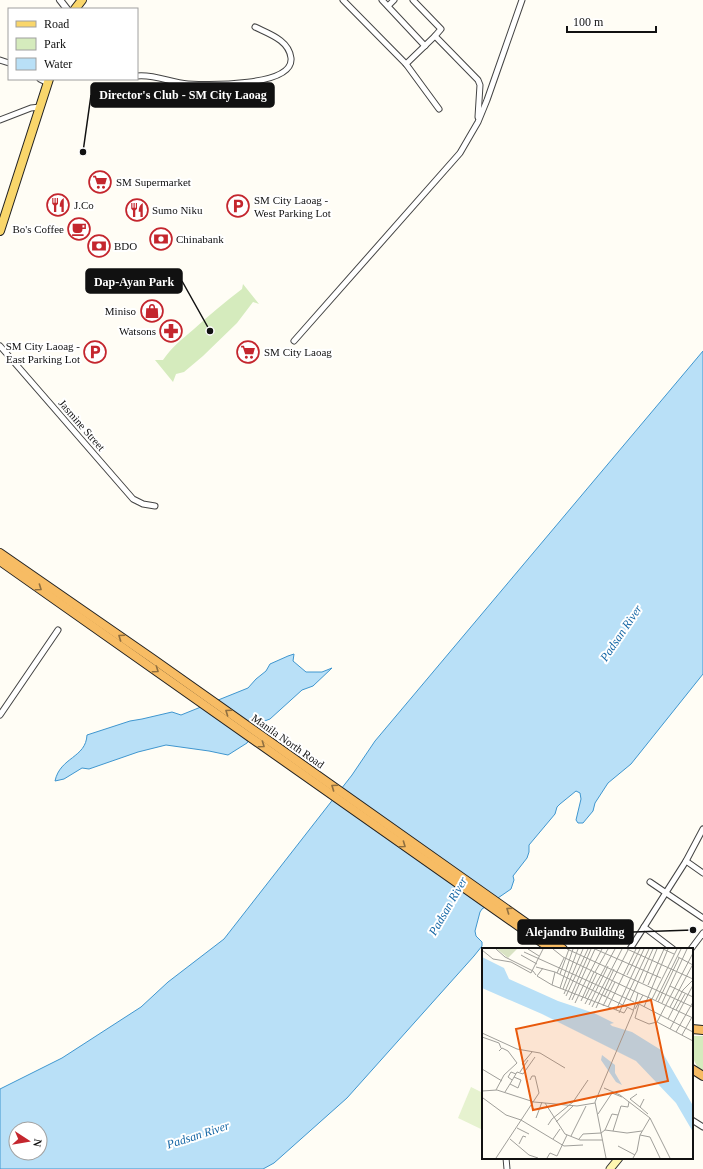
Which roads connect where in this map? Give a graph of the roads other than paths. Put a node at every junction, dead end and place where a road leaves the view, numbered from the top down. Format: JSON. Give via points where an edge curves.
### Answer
{"nodes":[{"id":1,"x":60,"y":0,"type":"edge"},
{"id":2,"x":82,"y":0,"type":"edge"},
{"id":3,"x":344,"y":0,"type":"edge"},
{"id":4,"x":382,"y":0,"type":"edge"},
{"id":5,"x":394,"y":0,"type":"edge"},
{"id":6,"x":413,"y":0,"type":"edge"},
{"id":7,"x":522,"y":0,"type":"edge"},
{"id":8,"x":388,"y":6,"type":"junction"},
{"id":9,"x":66,"y":8,"type":"edge"},
{"id":10,"x":76,"y":8,"type":"edge"},
{"id":11,"x":255,"y":27,"type":"dead end"},
{"id":12,"x":435,"y":36,"type":"junction"},
{"id":13,"x":425,"y":46,"type":"junction"},
{"id":14,"x":406,"y":64,"type":"junction"},
{"id":15,"x":138,"y":76,"type":"edge"},
{"id":16,"x":46,"y":80,"type":"edge"},
{"id":17,"x":40,"y":107,"type":"junction"},
{"id":18,"x":439,"y":109,"type":"dead end"},
{"id":19,"x":0,"y":120,"type":"edge"},
{"id":20,"x":478,"y":122,"type":"junction"},
{"id":21,"x":0,"y":231,"type":"edge"},
{"id":22,"x":294,"y":341,"type":"dead end"},
{"id":23,"x":0,"y":346,"type":"edge"},
{"id":24,"x":155,"y":506,"type":"dead end"},
{"id":25,"x":0,"y":553,"type":"edge"},
{"id":26,"x":0,"y":561,"type":"edge"},
{"id":27,"x":57,"y":597,"type":"junction"},
{"id":28,"x":58,"y":630,"type":"dead end"},
{"id":29,"x":0,"y":715,"type":"edge"},
{"id":30,"x":703,"y":829,"type":"edge"},
{"id":31,"x":686,"y":861,"type":"junction"},
{"id":32,"x":703,"y":873,"type":"edge"},
{"id":33,"x":650,"y":882,"type":"dead end"},
{"id":34,"x":667,"y":893,"type":"junction"},
{"id":35,"x":703,"y":918,"type":"edge"},
{"id":36,"x":644,"y":926,"type":"junction"},
{"id":37,"x":703,"y":933,"type":"edge"},
{"id":38,"x":550,"y":948,"type":"edge"},
{"id":39,"x":562,"y":948,"type":"edge"},
{"id":40,"x":631,"y":948,"type":"edge"},
{"id":41,"x":672,"y":948,"type":"edge"},
{"id":42,"x":692,"y":948,"type":"edge"},
{"id":43,"x":693,"y":1029,"type":"edge"},
{"id":44,"x":703,"y":1030,"type":"edge"},
{"id":45,"x":693,"y":1070,"type":"edge"},
{"id":46,"x":703,"y":1076,"type":"edge"},
{"id":47,"x":693,"y":1121,"type":"edge"},
{"id":48,"x":703,"y":1127,"type":"edge"},
{"id":49,"x":506,"y":1159,"type":"edge"},
{"id":50,"x":618,"y":1159,"type":"edge"},
{"id":51,"x":507,"y":1169,"type":"edge"},
{"id":52,"x":610,"y":1169,"type":"edge"}],
"edges":[{"from":1,"to":9,"type":"street"},
{"from":2,"to":10,"type":"main road"},
{"from":3,"to":14,"type":"street"},
{"from":4,"to":8,"type":"street"},
{"from":5,"to":8,"type":"street"},
{"from":6,"to":12,"type":"street","via":[[441,29]]},
{"from":7,"to":20,"type":"street"},
{"from":8,"to":13,"type":"street"},
{"from":11,"to":15,"type":"street","via":[[278,38],[287,47],[291,57],[289,65],[275,77],[249,83],[187,84],[151,76]]},
{"from":12,"to":13,"type":"street"},
{"from":12,"to":20,"type":"street","via":[[478,80]]},
{"from":13,"to":14,"type":"street"},
{"from":14,"to":18,"type":"street"},
{"from":16,"to":17,"type":"main road"},
{"from":17,"to":19,"type":"street"},
{"from":17,"to":21,"type":"main road"},
{"from":20,"to":22,"type":"street","via":[[460,153]]},
{"from":23,"to":24,"type":"street","name":"Jasmine Street","via":[[133,499]]},
{"from":25,"to":27,"type":"highway","name":"Manila North Road"},
{"from":26,"to":27,"type":"highway","name":"Manila North Road","one_way":true},
{"from":27,"to":38,"type":"highway","name":"Manila North Road","one_way":true},
{"from":39,"to":27,"type":"highway","name":"Manila North Road","one_way":true},
{"from":28,"to":29,"type":"street"},
{"from":30,"to":31,"type":"street"},
{"from":31,"to":32,"type":"street"},
{"from":31,"to":34,"type":"street"},
{"from":33,"to":34,"type":"street"},
{"from":34,"to":35,"type":"street"},
{"from":34,"to":36,"type":"street"},
{"from":36,"to":40,"type":"street"},
{"from":36,"to":41,"type":"street"},
{"from":37,"to":42,"type":"street"},
{"from":43,"to":44,"type":"highway"},
{"from":45,"to":46,"type":"highway"},
{"from":47,"to":48,"type":"street"},
{"from":49,"to":51,"type":"street"},
{"from":50,"to":52,"type":"main road"}]}
